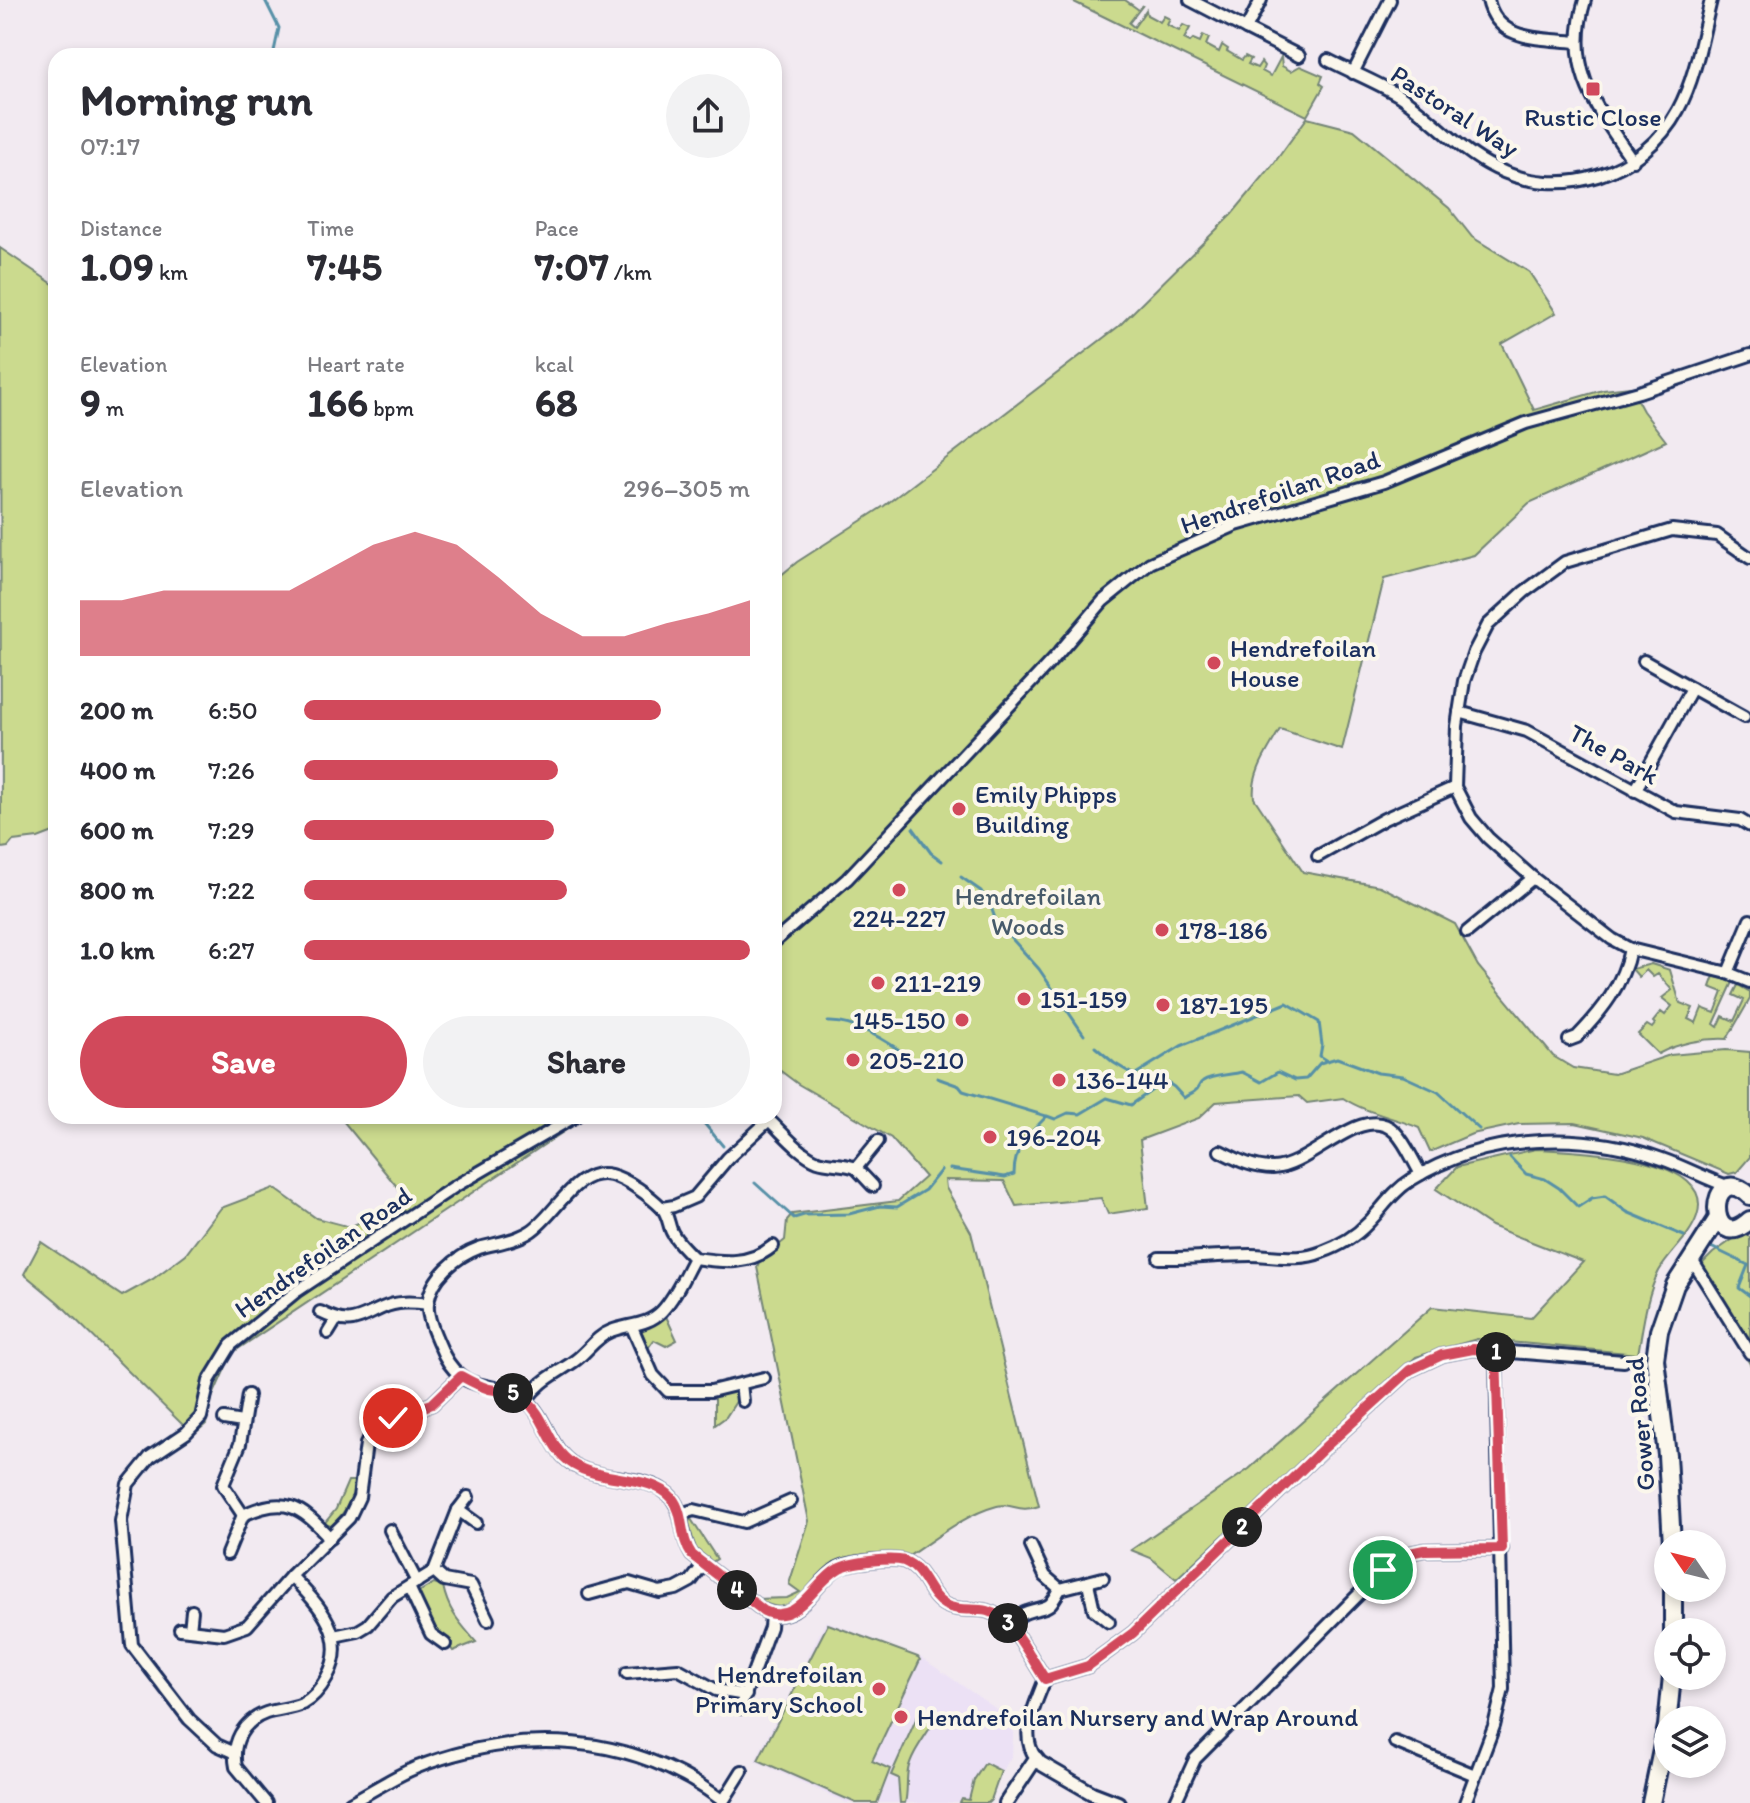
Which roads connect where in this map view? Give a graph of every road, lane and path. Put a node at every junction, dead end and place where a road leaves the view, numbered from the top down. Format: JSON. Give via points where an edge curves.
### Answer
{"nodes":[{"id":1,"x":1190,"y":0,"type":"edge"},
{"id":2,"x":1261,"y":0,"type":"edge"},
{"id":3,"x":1390,"y":0,"type":"edge"},
{"id":4,"x":1488,"y":0,"type":"edge"},
{"id":5,"x":1585,"y":0,"type":"edge"},
{"id":6,"x":1711,"y":0,"type":"edge"},
{"id":7,"x":1246,"y":29,"type":"junction"},
{"id":8,"x":1577,"y":42,"type":"junction"},
{"id":9,"x":1299,"y":56,"type":"dead end"},
{"id":10,"x":1328,"y":60,"type":"dead end"},
{"id":11,"x":1353,"y":73,"type":"junction"},
{"id":12,"x":1633,"y":161,"type":"junction"},
{"id":13,"x":1750,"y":355,"type":"edge"},
{"id":14,"x":1750,"y":558,"type":"edge"},
{"id":15,"x":1644,"y":661,"type":"dead end"},
{"id":16,"x":1692,"y":688,"type":"junction"},
{"id":17,"x":1459,"y":712,"type":"junction"},
{"id":18,"x":1744,"y":717,"type":"dead end"},
{"id":19,"x":1455,"y":787,"type":"junction"},
{"id":20,"x":1635,"y":791,"type":"junction"},
{"id":21,"x":1750,"y":826,"type":"edge"},
{"id":22,"x":1318,"y":856,"type":"dead end"},
{"id":23,"x":1533,"y":878,"type":"junction"},
{"id":24,"x":1750,"y":920,"type":"edge"},
{"id":25,"x":1467,"y":932,"type":"dead end"},
{"id":26,"x":782,"y":935,"type":"edge"},
{"id":27,"x":1630,"y":949,"type":"junction"},
{"id":28,"x":1728,"y":973,"type":"junction"},
{"id":29,"x":1750,"y":982,"type":"edge"},
{"id":30,"x":1569,"y":1040,"type":"dead end"},
{"id":31,"x":562,"y":1124,"type":"edge"},
{"id":32,"x":765,"y":1124,"type":"edge"},
{"id":33,"x":774,"y":1124,"type":"edge"},
{"id":34,"x":878,"y":1141,"type":"dead end"},
{"id":35,"x":1220,"y":1151,"type":"dead end"},
{"id":36,"x":856,"y":1168,"type":"junction"},
{"id":37,"x":1421,"y":1174,"type":"junction"},
{"id":38,"x":1703,"y":1178,"type":"junction"},
{"id":39,"x":873,"y":1186,"type":"dead end"},
{"id":40,"x":1744,"y":1191,"type":"edge"},
{"id":41,"x":662,"y":1208,"type":"junction"},
{"id":42,"x":1722,"y":1215,"type":"junction"},
{"id":43,"x":1750,"y":1220,"type":"edge"},
{"id":44,"x":770,"y":1252,"type":"dead end"},
{"id":45,"x":694,"y":1258,"type":"junction"},
{"id":46,"x":1159,"y":1258,"type":"dead end"},
{"id":47,"x":1692,"y":1260,"type":"junction"},
{"id":48,"x":428,"y":1304,"type":"junction"},
{"id":49,"x":320,"y":1312,"type":"dead end"},
{"id":50,"x":336,"y":1320,"type":"junction"},
{"id":51,"x":632,"y":1327,"type":"junction"},
{"id":52,"x":328,"y":1333,"type":"dead end"},
{"id":53,"x":1496,"y":1351,"type":"junction"},
{"id":54,"x":1750,"y":1353,"type":"edge"},
{"id":55,"x":1624,"y":1361,"type":"dead end"},
{"id":56,"x":461,"y":1376,"type":"junction"},
{"id":57,"x":764,"y":1378,"type":"dead end"},
{"id":58,"x":741,"y":1384,"type":"junction"},
{"id":59,"x":248,"y":1395,"type":"dead end"},
{"id":60,"x":526,"y":1400,"type":"junction"},
{"id":61,"x":743,"y":1401,"type":"dead end"},
{"id":62,"x":224,"y":1419,"type":"dead end"},
{"id":63,"x":242,"y":1422,"type":"junction"},
{"id":64,"x":468,"y":1497,"type":"dead end"},
{"id":65,"x":791,"y":1501,"type":"dead end"},
{"id":66,"x":458,"y":1510,"type":"junction"},
{"id":67,"x":680,"y":1514,"type":"junction"},
{"id":68,"x":243,"y":1515,"type":"junction"},
{"id":69,"x":476,"y":1523,"type":"dead end"},
{"id":70,"x":390,"y":1530,"type":"dead end"},
{"id":71,"x":1671,"y":1530,"type":"edge"},
{"id":72,"x":330,"y":1538,"type":"junction"},
{"id":73,"x":1031,"y":1546,"type":"dead end"},
{"id":74,"x":1502,"y":1549,"type":"junction"},
{"id":75,"x":227,"y":1554,"type":"dead end"},
{"id":76,"x":704,"y":1564,"type":"junction"},
{"id":77,"x":434,"y":1571,"type":"junction"},
{"id":78,"x":291,"y":1576,"type":"junction"},
{"id":79,"x":1103,"y":1578,"type":"dead end"},
{"id":80,"x":1088,"y":1583,"type":"junction"},
{"id":81,"x":413,"y":1584,"type":"junction"},
{"id":82,"x":1060,"y":1589,"type":"junction"},
{"id":83,"x":589,"y":1594,"type":"dead end"},
{"id":84,"x":192,"y":1611,"type":"dead end"},
{"id":85,"x":771,"y":1614,"type":"junction"},
{"id":86,"x":488,"y":1620,"type":"dead end"},
{"id":87,"x":1109,"y":1622,"type":"dead end"},
{"id":88,"x":1008,"y":1624,"type":"junction"},
{"id":89,"x":334,"y":1636,"type":"junction"},
{"id":90,"x":445,"y":1644,"type":"dead end"},
{"id":91,"x":627,"y":1673,"type":"dead end"},
{"id":92,"x":1045,"y":1679,"type":"junction"},
{"id":93,"x":1671,"y":1690,"type":"edge"},
{"id":94,"x":746,"y":1695,"type":"junction"},
{"id":95,"x":740,"y":1708,"type":"dead end"},
{"id":96,"x":1395,"y":1742,"type":"dead end"},
{"id":97,"x":235,"y":1757,"type":"junction"},
{"id":98,"x":1036,"y":1758,"type":"junction"},
{"id":99,"x":742,"y":1771,"type":"dead end"},
{"id":100,"x":1475,"y":1775,"type":"junction"},
{"id":101,"x":722,"y":1802,"type":"edge"},
{"id":102,"x":266,"y":1803,"type":"edge"},
{"id":103,"x":350,"y":1803,"type":"edge"},
{"id":104,"x":1006,"y":1803,"type":"edge"},
{"id":105,"x":1118,"y":1803,"type":"edge"},
{"id":106,"x":1175,"y":1803,"type":"edge"},
{"id":107,"x":1465,"y":1803,"type":"edge"},
{"id":108,"x":1651,"y":1803,"type":"edge"}],
"edges":[{"from":1,"to":7,"type":"street"},
{"from":2,"to":7,"type":"street"},
{"from":3,"to":11,"type":"street","name":"Pastoral Way"},
{"from":4,"to":8,"type":"street","via":[[1494,17],[1510,32]]},
{"from":5,"to":8,"type":"street"},
{"from":6,"to":12,"type":"street","name":"Pastoral Way","via":[[1680,109],[1664,133]]},
{"from":7,"to":9,"type":"street"},
{"from":8,"to":12,"type":"street","via":[[1586,87]]},
{"from":10,"to":11,"type":"street","name":"Pastoral Way"},
{"from":11,"to":12,"type":"street","name":"Pastoral Way","via":[[1398,95],[1482,161],[1518,177],[1584,180]]},
{"from":13,"to":26,"type":"street","name":"Hendrefoilan Road","via":[[1526,423],[1384,482],[1236,525],[1150,563],[1103,601],[847,879]]},
{"from":14,"to":17,"type":"street","via":[[1717,535],[1672,530],[1565,562],[1488,625],[1464,681]]},
{"from":15,"to":16,"type":"street"},
{"from":16,"to":18,"type":"street"},
{"from":16,"to":20,"type":"street"},
{"from":17,"to":19,"type":"street"},
{"from":17,"to":20,"type":"street","name":"The Park","via":[[1527,731]]},
{"from":19,"to":22,"type":"street"},
{"from":19,"to":23,"type":"street","via":[[1488,838]]},
{"from":20,"to":21,"type":"street","name":"The Park","via":[[1676,812],[1740,820]]},
{"from":23,"to":25,"type":"street"},
{"from":23,"to":27,"type":"street"},
{"from":24,"to":28,"type":"street"},
{"from":27,"to":28,"type":"street"},
{"from":27,"to":30,"type":"street","via":[[1627,969],[1609,1000]]},
{"from":28,"to":29,"type":"street"},
{"from":31,"to":97,"type":"street","name":"Hendrefoilan Road","via":[[454,1187],[310,1282],[231,1345],[209,1381],[201,1417],[150,1457],[128,1484],[121,1521],[132,1645],[189,1719]]},
{"from":32,"to":41,"type":"street","via":[[695,1197]]},
{"from":33,"to":36,"type":"street","via":[[811,1157]]},
{"from":34,"to":36,"type":"street"},
{"from":35,"to":37,"type":"street","via":[[1247,1165],[1289,1165],[1372,1122],[1394,1131]]},
{"from":36,"to":39,"type":"street"},
{"from":37,"to":38,"type":"street","via":[[1481,1150],[1570,1140],[1615,1145]]},
{"from":37,"to":46,"type":"street","via":[[1366,1226],[1319,1254],[1284,1259]]},
{"from":38,"to":40,"type":"street"},
{"from":38,"to":42,"type":"street"},
{"from":40,"to":42,"type":"main road","name":"Gower Road","via":[[1722,1192]]},
{"from":41,"to":45,"type":"street"},
{"from":41,"to":48,"type":"street","via":[[626,1181],[594,1174],[528,1234],[455,1259]]},
{"from":42,"to":43,"type":"main road","via":[[1743,1226]]},
{"from":42,"to":47,"type":"main road","name":"Gower Road"},
{"from":44,"to":45,"type":"street","via":[[727,1262]]},
{"from":45,"to":51,"type":"street","via":[[661,1313]]},
{"from":47,"to":54,"type":"street"},
{"from":47,"to":71,"type":"main road","name":"Gower Road","via":[[1675,1285],[1655,1359]]},
{"from":48,"to":50,"type":"street","via":[[405,1301],[353,1322]]},
{"from":48,"to":56,"type":"street","via":[[443,1353]]},
{"from":49,"to":50,"type":"street"},
{"from":50,"to":52,"type":"street"},
{"from":51,"to":58,"type":"street","via":[[653,1375],[668,1391],[711,1391]]},
{"from":51,"to":60,"type":"street","via":[[593,1342]]},
{"from":53,"to":55,"type":"street"},
{"from":53,"to":74,"type":"street"},
{"from":53,"to":92,"type":"street","via":[[1442,1355],[1410,1370],[1133,1633],[1088,1666]]},
{"from":56,"to":60,"type":"street"},
{"from":56,"to":72,"type":"street","via":[[432,1404],[393,1418],[373,1433],[363,1456],[359,1497]]},
{"from":57,"to":58,"type":"street"},
{"from":58,"to":61,"type":"street"},
{"from":59,"to":63,"type":"street"},
{"from":60,"to":67,"type":"street","via":[[568,1461],[596,1474],[660,1488]]},
{"from":62,"to":63,"type":"street"},
{"from":63,"to":68,"type":"street","via":[[240,1444],[223,1485]]},
{"from":64,"to":66,"type":"street"},
{"from":65,"to":67,"type":"street","via":[[744,1522],[694,1510]]},
{"from":66,"to":69,"type":"street"},
{"from":66,"to":77,"type":"street"},
{"from":67,"to":76,"type":"street","via":[[685,1545]]},
{"from":68,"to":72,"type":"street","via":[[266,1504],[292,1507]]},
{"from":68,"to":75,"type":"street"},
{"from":70,"to":81,"type":"street"},
{"from":72,"to":78,"type":"street"},
{"from":73,"to":82,"type":"street","via":[[1045,1576]]},
{"from":74,"to":100,"type":"street","via":[[1503,1689]]},
{"from":74,"to":106,"type":"street","via":[[1424,1550],[1405,1554],[1383,1570],[1195,1759]]},
{"from":76,"to":83,"type":"street","via":[[691,1581],[676,1589],[660,1592],[629,1583]]},
{"from":76,"to":85,"type":"street"},
{"from":77,"to":81,"type":"street"},
{"from":77,"to":86,"type":"street","via":[[444,1580],[471,1585]]},
{"from":78,"to":84,"type":"street","via":[[247,1626],[224,1634],[185,1630]]},
{"from":78,"to":89,"type":"street","via":[[329,1620]]},
{"from":79,"to":80,"type":"street"},
{"from":80,"to":82,"type":"street"},
{"from":80,"to":87,"type":"street","via":[[1094,1610]]},
{"from":81,"to":89,"type":"street","via":[[392,1597],[368,1625]]},
{"from":81,"to":90,"type":"street","via":[[431,1634]]},
{"from":82,"to":88,"type":"street","via":[[1047,1609],[1026,1612]]},
{"from":85,"to":88,"type":"street","via":[[797,1608],[840,1567],[901,1560],[920,1572],[945,1605],[996,1613]]},
{"from":85,"to":94,"type":"street"},
{"from":88,"to":92,"type":"street"},
{"from":89,"to":97,"type":"street","via":[[335,1654],[320,1689],[305,1703],[252,1720],[242,1730]]},
{"from":91,"to":94,"type":"street","via":[[678,1669],[716,1690]]},
{"from":92,"to":98,"type":"street","via":[[1028,1727],[1028,1745]]},
{"from":93,"to":108,"type":"main road"},
{"from":94,"to":95,"type":"street"},
{"from":96,"to":100,"type":"street"},
{"from":97,"to":102,"type":"street","name":"Hendrefoilan Road","via":[[240,1773]]},
{"from":98,"to":104,"type":"street"},
{"from":98,"to":105,"type":"street"},
{"from":99,"to":101,"type":"street"},
{"from":100,"to":107,"type":"street"},
{"from":101,"to":103,"type":"street","via":[[697,1781],[640,1756],[548,1740],[482,1748],[414,1769]]}]}
